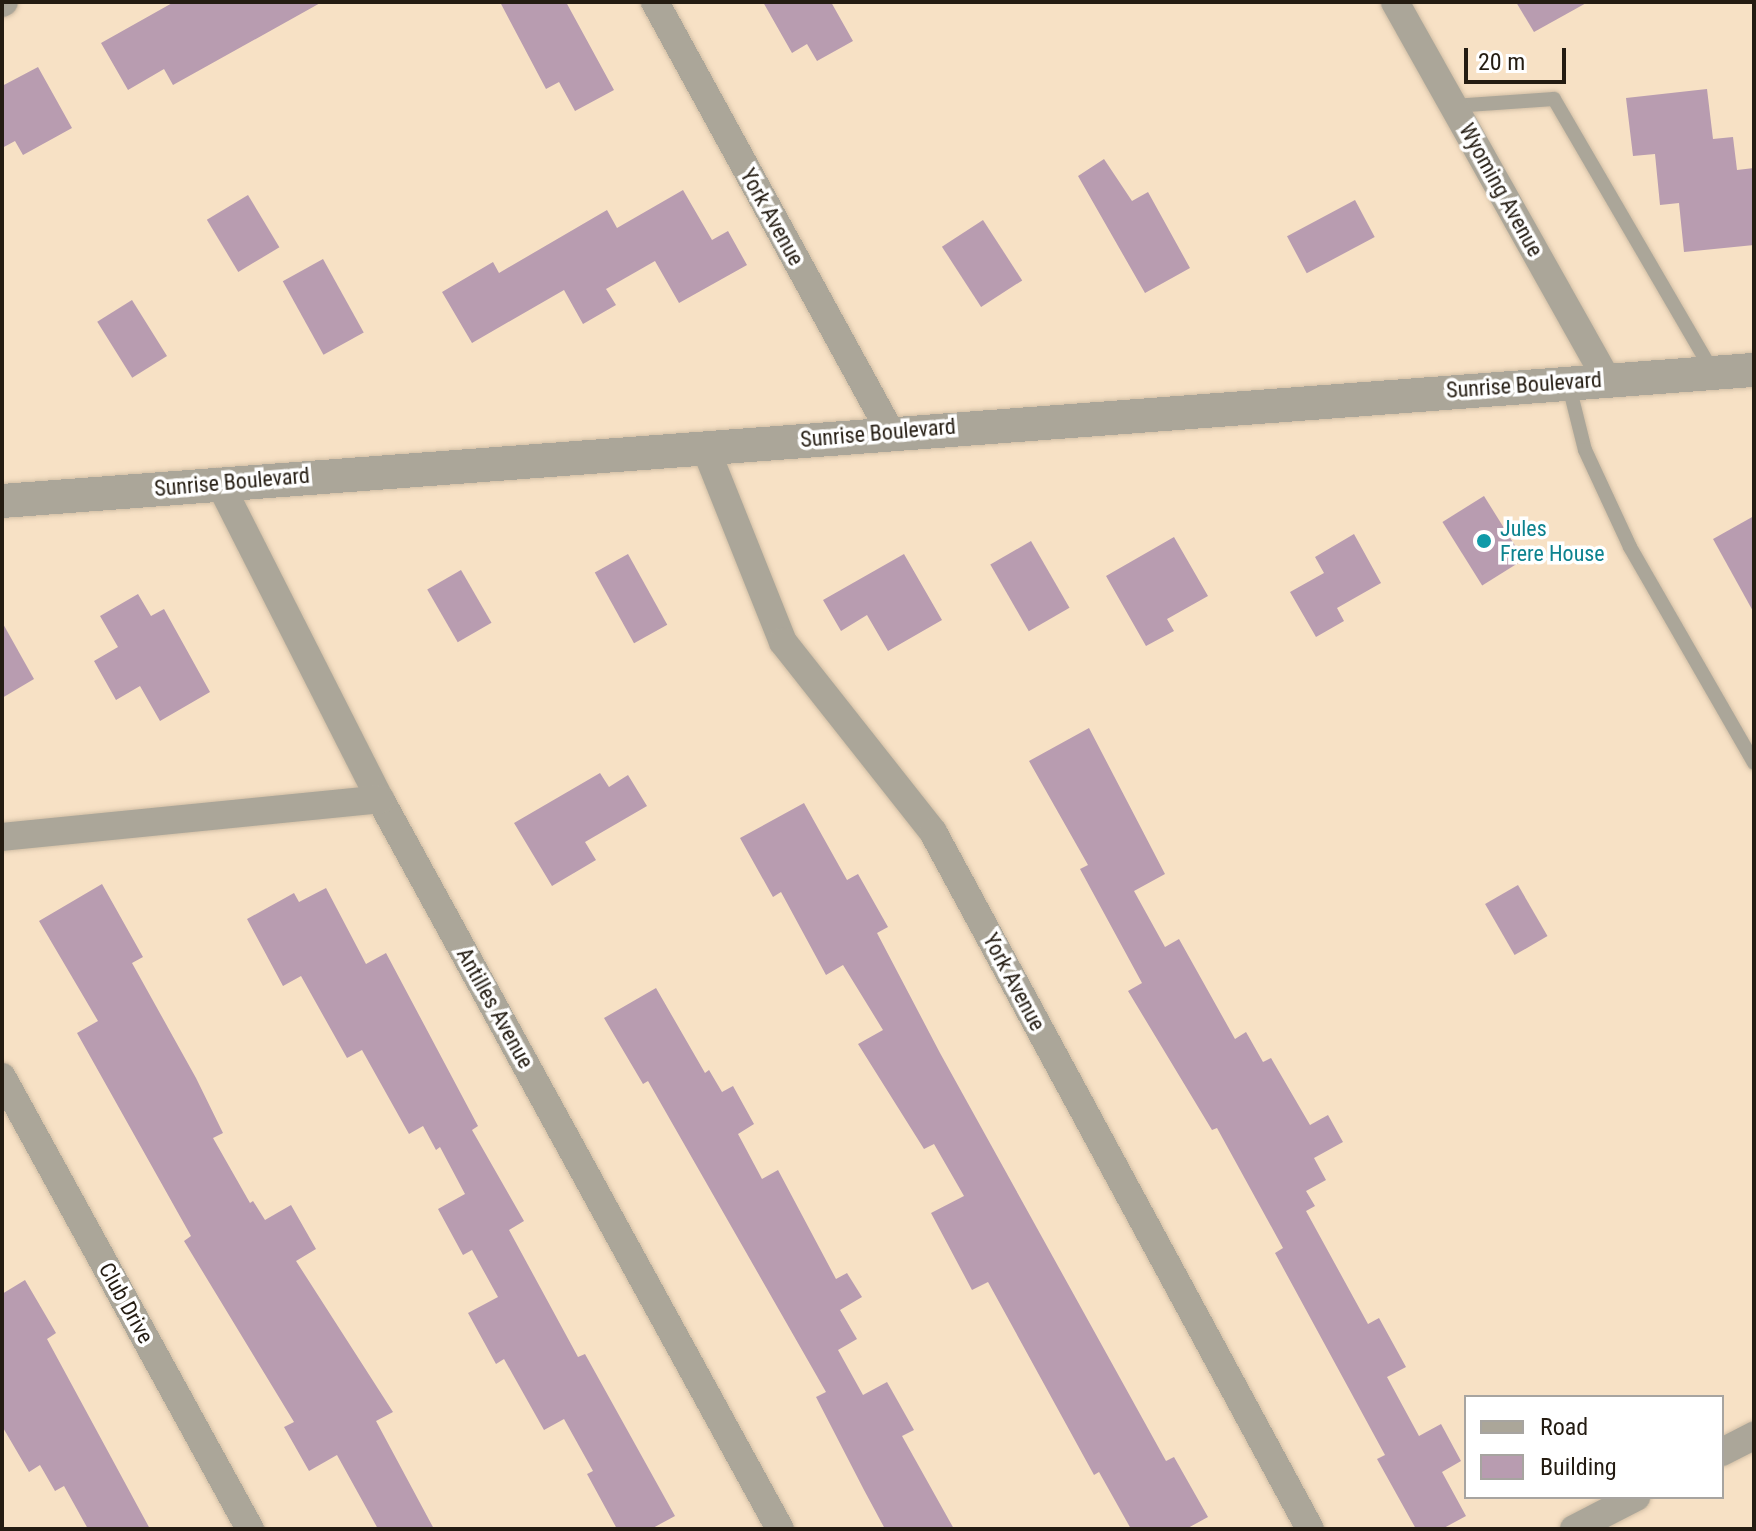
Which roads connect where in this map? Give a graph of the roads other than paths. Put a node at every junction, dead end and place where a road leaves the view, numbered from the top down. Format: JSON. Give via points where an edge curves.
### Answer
{"nodes":[{"id":1,"x":655,"y":2,"type":"edge"},
{"id":2,"x":1395,"y":2,"type":"edge"},
{"id":3,"x":1453,"y":106,"type":"junction"},
{"id":4,"x":1754,"y":370,"type":"edge"},
{"id":5,"x":1713,"y":372,"type":"junction"},
{"id":6,"x":1606,"y":378,"type":"junction"},
{"id":7,"x":1567,"y":381,"type":"junction"},
{"id":8,"x":890,"y":431,"type":"junction"},
{"id":9,"x":705,"y":447,"type":"junction"},
{"id":10,"x":219,"y":482,"type":"junction"},
{"id":11,"x":2,"y":501,"type":"edge"},
{"id":12,"x":1754,"y":763,"type":"edge"},
{"id":13,"x":380,"y":799,"type":"junction"},
{"id":14,"x":2,"y":837,"type":"edge"},
{"id":15,"x":2,"y":1077,"type":"edge"},
{"id":16,"x":1754,"y":1436,"type":"edge"},
{"id":17,"x":1724,"y":1451,"type":"edge"},
{"id":18,"x":1632,"y":1499,"type":"edge"},
{"id":19,"x":250,"y":1529,"type":"edge"},
{"id":20,"x":780,"y":1529,"type":"edge"},
{"id":21,"x":1310,"y":1529,"type":"edge"},
{"id":22,"x":1574,"y":1529,"type":"edge"}],
"edges":[{"from":1,"to":8,"type":"street","name":"York Avenue"},
{"from":2,"to":3,"type":"street","name":"Wyoming Avenue"},
{"from":3,"to":5,"type":"lane","via":[[1554,99]]},
{"from":3,"to":6,"type":"street","name":"Wyoming Avenue"},
{"from":4,"to":5,"type":"street","name":"Sunrise Boulevard"},
{"from":5,"to":6,"type":"street","name":"Sunrise Boulevard"},
{"from":6,"to":7,"type":"street","name":"Sunrise Boulevard"},
{"from":7,"to":8,"type":"street","name":"Sunrise Boulevard"},
{"from":7,"to":12,"type":"lane","via":[[1585,450],[1630,547]]},
{"from":8,"to":9,"type":"street","name":"Sunrise Boulevard"},
{"from":9,"to":10,"type":"street","name":"Sunrise Boulevard"},
{"from":9,"to":21,"type":"street","name":"York Avenue","via":[[783,642],[933,832]]},
{"from":10,"to":11,"type":"street","name":"Sunrise Boulevard"},
{"from":10,"to":13,"type":"street","name":"Antilles Avenue"},
{"from":13,"to":14,"type":"street"},
{"from":13,"to":20,"type":"street","name":"Antilles Avenue"},
{"from":15,"to":19,"type":"street","name":"Club Drive"},
{"from":16,"to":17,"type":"street"},
{"from":18,"to":22,"type":"street"}]}
